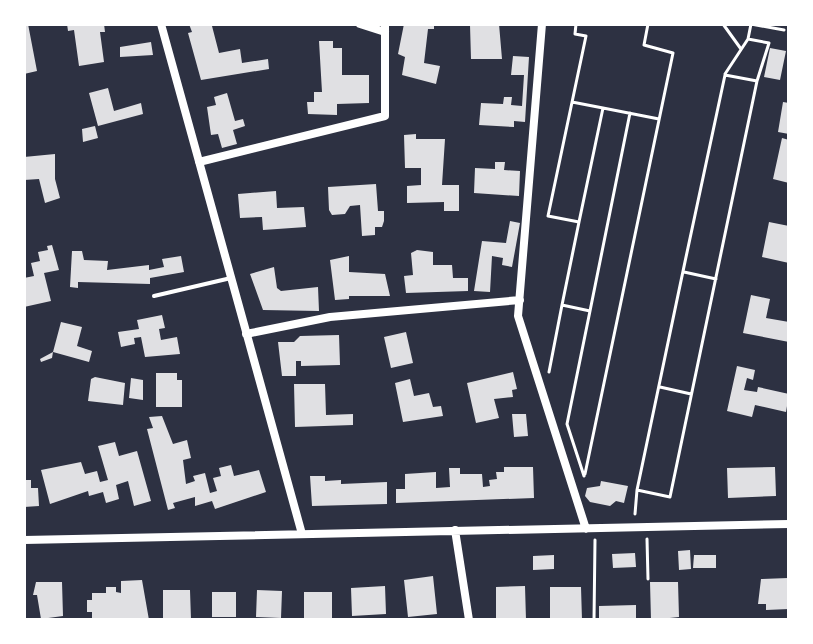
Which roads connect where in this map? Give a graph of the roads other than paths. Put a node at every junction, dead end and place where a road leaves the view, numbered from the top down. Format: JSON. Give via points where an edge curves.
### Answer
{"nodes":[{"id":1,"x":161,"y":24,"type":"edge"},
{"id":2,"x":360,"y":24,"type":"edge"},
{"id":3,"x":542,"y":24,"type":"edge"},
{"id":4,"x":385,"y":28,"type":"edge"},
{"id":5,"x":199,"y":162,"type":"junction"},
{"id":6,"x":231,"y":278,"type":"junction"},
{"id":7,"x":154,"y":296,"type":"dead end"},
{"id":8,"x":520,"y":300,"type":"junction"},
{"id":9,"x":246,"y":334,"type":"junction"},
{"id":10,"x":789,"y":524,"type":"edge"},
{"id":11,"x":591,"y":529,"type":"junction"},
{"id":12,"x":455,"y":530,"type":"junction"},
{"id":13,"x":302,"y":534,"type":"junction"},
{"id":14,"x":24,"y":540,"type":"edge"},
{"id":15,"x":469,"y":620,"type":"edge"}],
"edges":[{"from":1,"to":5,"type":"street"},
{"from":2,"to":4,"type":"street"},
{"from":3,"to":8,"type":"street"},
{"from":4,"to":5,"type":"street","via":[[385,116]]},
{"from":5,"to":6,"type":"street"},
{"from":6,"to":7,"type":"lane"},
{"from":6,"to":9,"type":"street"},
{"from":8,"to":9,"type":"street","via":[[330,317]]},
{"from":8,"to":11,"type":"street","via":[[518,316]]},
{"from":9,"to":13,"type":"street"},
{"from":10,"to":11,"type":"street"},
{"from":11,"to":12,"type":"street"},
{"from":12,"to":13,"type":"street"},
{"from":12,"to":15,"type":"street"},
{"from":13,"to":14,"type":"street"}]}
